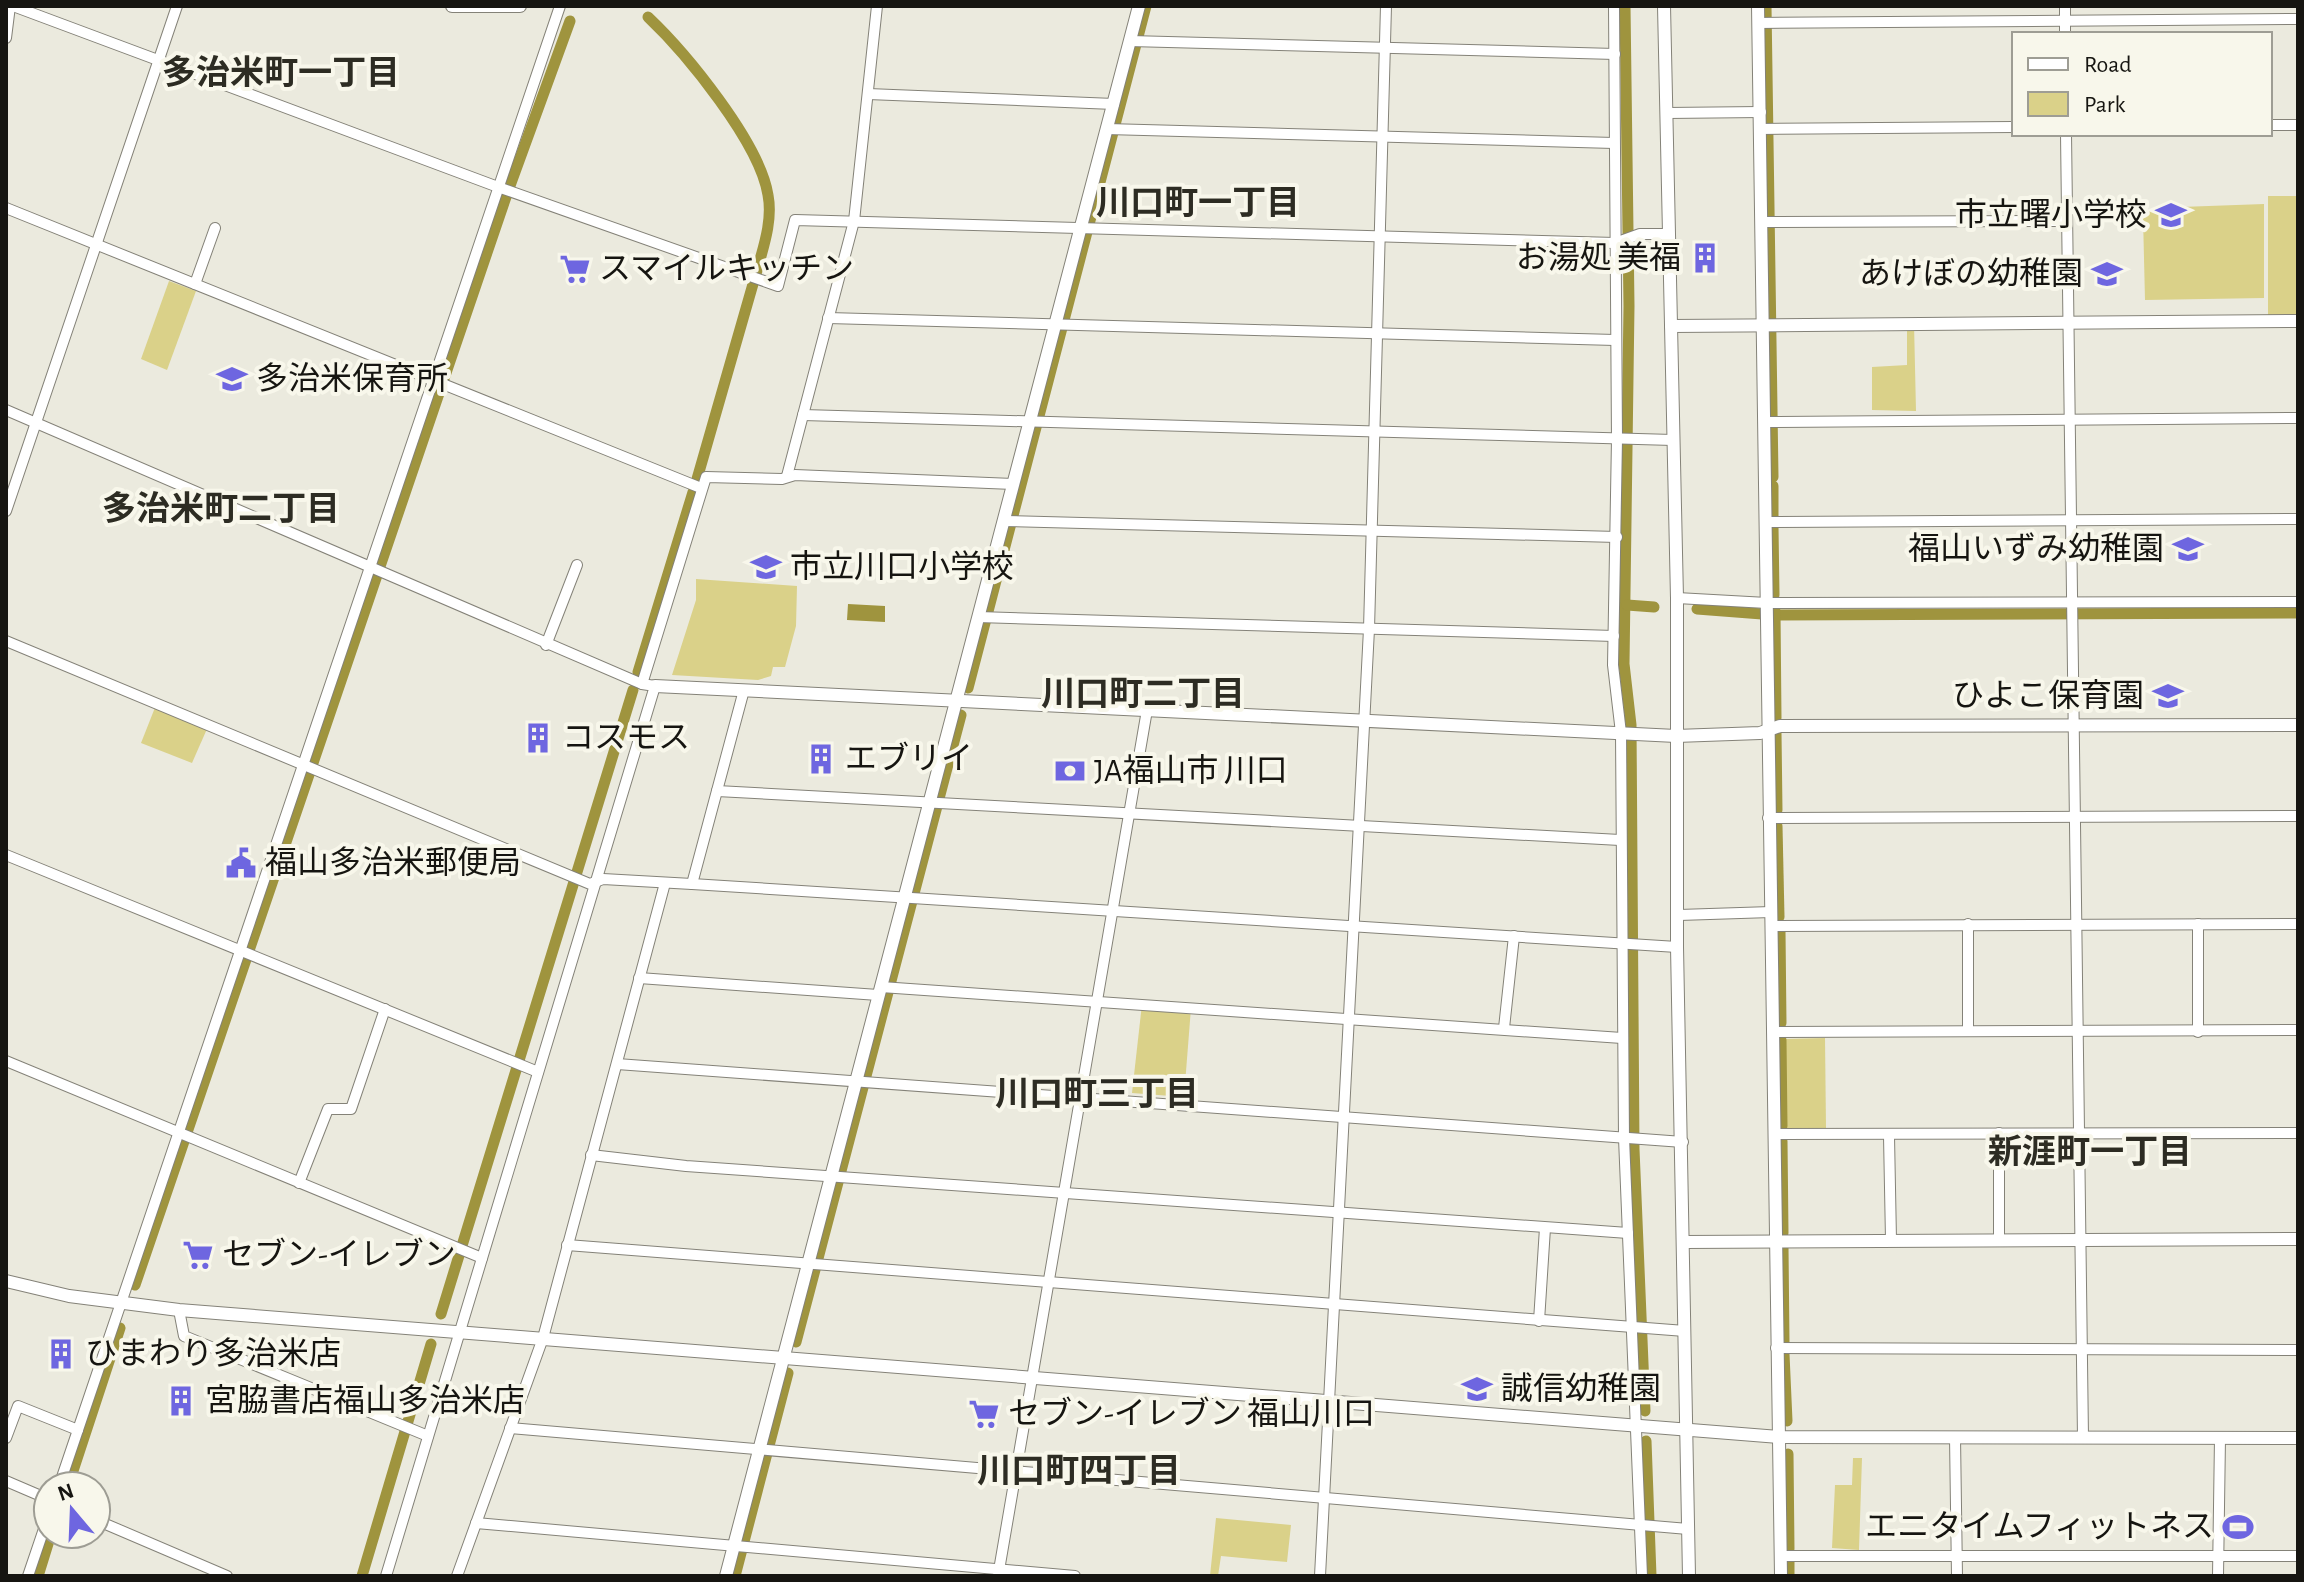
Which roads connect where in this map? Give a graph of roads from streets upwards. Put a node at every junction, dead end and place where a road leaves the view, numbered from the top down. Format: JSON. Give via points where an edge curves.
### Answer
{"nodes":[{"id":1,"x":12,"y":6,"type":"edge"},
{"id":2,"x":177,"y":6,"type":"edge"},
{"id":3,"x":452,"y":6,"type":"edge"},
{"id":4,"x":518,"y":6,"type":"edge"},
{"id":5,"x":560,"y":6,"type":"edge"},
{"id":6,"x":877,"y":6,"type":"edge"},
{"id":7,"x":1139,"y":6,"type":"edge"},
{"id":8,"x":1386,"y":6,"type":"edge"},
{"id":9,"x":1614,"y":6,"type":"edge"},
{"id":10,"x":1664,"y":6,"type":"edge"},
{"id":11,"x":1758,"y":6,"type":"edge"},
{"id":12,"x":2065,"y":6,"type":"edge"},
{"id":13,"x":2216,"y":19,"type":"junction"},
{"id":14,"x":2298,"y":19,"type":"edge"},
{"id":15,"x":2065,"y":21,"type":"junction"},
{"id":16,"x":1758,"y":23,"type":"junction"},
{"id":17,"x":2065,"y":32,"type":"edge"},
{"id":18,"x":2215,"y":32,"type":"edge"},
{"id":19,"x":6,"y":38,"type":"edge"},
{"id":20,"x":1130,"y":41,"type":"junction"},
{"id":21,"x":1384,"y":48,"type":"junction"},
{"id":22,"x":1615,"y":54,"type":"junction"},
{"id":23,"x":159,"y":61,"type":"junction"},
{"id":24,"x":868,"y":94,"type":"junction"},
{"id":25,"x":1114,"y":104,"type":"junction"},
{"id":26,"x":1761,"y":112,"type":"junction"},
{"id":27,"x":1667,"y":113,"type":"junction"},
{"id":28,"x":2272,"y":125,"type":"edge"},
{"id":29,"x":2298,"y":125,"type":"edge"},
{"id":30,"x":2012,"y":127,"type":"edge"},
{"id":31,"x":1107,"y":129,"type":"junction"},
{"id":32,"x":1760,"y":129,"type":"junction"},
{"id":33,"x":2066,"y":136,"type":"edge"},
{"id":34,"x":1382,"y":137,"type":"junction"},
{"id":35,"x":1614,"y":143,"type":"junction"},
{"id":36,"x":505,"y":189,"type":"junction"},
{"id":37,"x":6,"y":208,"type":"edge"},
{"id":38,"x":854,"y":221,"type":"junction"},
{"id":39,"x":2067,"y":221,"type":"junction"},
{"id":40,"x":1761,"y":222,"type":"junction"},
{"id":41,"x":1081,"y":227,"type":"junction"},
{"id":42,"x":215,"y":228,"type":"dead end"},
{"id":43,"x":1669,"y":234,"type":"junction"},
{"id":44,"x":1379,"y":235,"type":"junction"},
{"id":45,"x":1615,"y":243,"type":"junction"},
{"id":46,"x":99,"y":245,"type":"junction"},
{"id":47,"x":195,"y":284,"type":"junction"},
{"id":48,"x":828,"y":318,"type":"junction"},
{"id":49,"x":2298,"y":321,"type":"edge"},
{"id":50,"x":2068,"y":322,"type":"junction"},
{"id":51,"x":1764,"y":323,"type":"junction"},
{"id":52,"x":1055,"y":324,"type":"junction"},
{"id":53,"x":1671,"y":326,"type":"junction"},
{"id":54,"x":1377,"y":333,"type":"junction"},
{"id":55,"x":1615,"y":340,"type":"junction"},
{"id":56,"x":439,"y":383,"type":"junction"},
{"id":57,"x":6,"y":410,"type":"edge"},
{"id":58,"x":803,"y":415,"type":"junction"},
{"id":59,"x":2298,"y":418,"type":"edge"},
{"id":60,"x":2070,"y":420,"type":"junction"},
{"id":61,"x":1765,"y":422,"type":"junction"},
{"id":62,"x":37,"y":423,"type":"junction"},
{"id":63,"x":1029,"y":423,"type":"junction"},
{"id":64,"x":1374,"y":433,"type":"junction"},
{"id":65,"x":1617,"y":439,"type":"junction"},
{"id":66,"x":1673,"y":440,"type":"junction"},
{"id":67,"x":787,"y":476,"type":"junction"},
{"id":68,"x":1013,"y":484,"type":"junction"},
{"id":69,"x":701,"y":488,"type":"junction"},
{"id":70,"x":6,"y":511,"type":"edge"},
{"id":71,"x":2298,"y":519,"type":"edge"},
{"id":72,"x":1004,"y":521,"type":"junction"},
{"id":73,"x":2071,"y":521,"type":"junction"},
{"id":74,"x":1766,"y":522,"type":"junction"},
{"id":75,"x":1371,"y":531,"type":"junction"},
{"id":76,"x":1617,"y":537,"type":"junction"},
{"id":77,"x":577,"y":565,"type":"dead end"},
{"id":78,"x":375,"y":571,"type":"junction"},
{"id":79,"x":1677,"y":598,"type":"junction"},
{"id":80,"x":2298,"y":602,"type":"edge"},
{"id":81,"x":2073,"y":610,"type":"junction"},
{"id":82,"x":1767,"y":611,"type":"junction"},
{"id":83,"x":978,"y":617,"type":"junction"},
{"id":84,"x":1369,"y":629,"type":"junction"},
{"id":85,"x":1614,"y":636,"type":"junction"},
{"id":86,"x":6,"y":641,"type":"edge"},
{"id":87,"x":546,"y":645,"type":"junction"},
{"id":88,"x":648,"y":685,"type":"junction"},
{"id":89,"x":744,"y":690,"type":"junction"},
{"id":90,"x":956,"y":701,"type":"junction"},
{"id":91,"x":1147,"y":710,"type":"junction"},
{"id":92,"x":1362,"y":719,"type":"junction"},
{"id":93,"x":2298,"y":725,"type":"edge"},
{"id":94,"x":2074,"y":726,"type":"junction"},
{"id":95,"x":1768,"y":730,"type":"junction"},
{"id":96,"x":1630,"y":734,"type":"junction"},
{"id":97,"x":1676,"y":736,"type":"junction"},
{"id":98,"x":309,"y":767,"type":"junction"},
{"id":99,"x":717,"y":791,"type":"junction"},
{"id":100,"x":930,"y":802,"type":"junction"},
{"id":101,"x":1128,"y":812,"type":"junction"},
{"id":102,"x":2298,"y":816,"type":"edge"},
{"id":103,"x":2074,"y":817,"type":"junction"},
{"id":104,"x":1768,"y":818,"type":"junction"},
{"id":105,"x":1357,"y":825,"type":"junction"},
{"id":106,"x":1620,"y":840,"type":"junction"},
{"id":107,"x":6,"y":855,"type":"edge"},
{"id":108,"x":596,"y":882,"type":"junction"},
{"id":109,"x":665,"y":883,"type":"junction"},
{"id":110,"x":692,"y":884,"type":"junction"},
{"id":111,"x":904,"y":899,"type":"junction"},
{"id":112,"x":1771,"y":912,"type":"junction"},
{"id":113,"x":1112,"y":913,"type":"junction"},
{"id":114,"x":1679,"y":915,"type":"junction"},
{"id":115,"x":1968,"y":924,"type":"junction"},
{"id":116,"x":2198,"y":924,"type":"junction"},
{"id":117,"x":2298,"y":924,"type":"edge"},
{"id":118,"x":2075,"y":925,"type":"junction"},
{"id":119,"x":1352,"y":926,"type":"junction"},
{"id":120,"x":1771,"y":926,"type":"junction"},
{"id":121,"x":1514,"y":936,"type":"junction"},
{"id":122,"x":1620,"y":944,"type":"junction"},
{"id":123,"x":1677,"y":947,"type":"junction"},
{"id":124,"x":245,"y":953,"type":"junction"},
{"id":125,"x":639,"y":978,"type":"junction"},
{"id":126,"x":880,"y":991,"type":"junction"},
{"id":127,"x":1095,"y":1004,"type":"junction"},
{"id":128,"x":385,"y":1009,"type":"junction"},
{"id":129,"x":1347,"y":1021,"type":"junction"},
{"id":130,"x":1504,"y":1028,"type":"junction"},
{"id":131,"x":2079,"y":1030,"type":"junction"},
{"id":132,"x":2298,"y":1030,"type":"edge"},
{"id":133,"x":1968,"y":1031,"type":"junction"},
{"id":134,"x":1773,"y":1032,"type":"junction"},
{"id":135,"x":2198,"y":1032,"type":"junction"},
{"id":136,"x":1622,"y":1038,"type":"junction"},
{"id":137,"x":6,"y":1061,"type":"edge"},
{"id":138,"x":617,"y":1064,"type":"junction"},
{"id":139,"x":538,"y":1072,"type":"junction"},
{"id":140,"x":856,"y":1082,"type":"junction"},
{"id":141,"x":1078,"y":1099,"type":"junction"},
{"id":142,"x":1343,"y":1118,"type":"junction"},
{"id":143,"x":2080,"y":1132,"type":"junction"},
{"id":144,"x":1999,"y":1133,"type":"junction"},
{"id":145,"x":2298,"y":1133,"type":"edge"},
{"id":146,"x":1775,"y":1134,"type":"junction"},
{"id":147,"x":184,"y":1135,"type":"junction"},
{"id":148,"x":1889,"y":1136,"type":"junction"},
{"id":149,"x":1624,"y":1138,"type":"junction"},
{"id":150,"x":1683,"y":1142,"type":"junction"},
{"id":151,"x":591,"y":1155,"type":"junction"},
{"id":152,"x":831,"y":1177,"type":"junction"},
{"id":153,"x":299,"y":1183,"type":"junction"},
{"id":154,"x":1065,"y":1193,"type":"junction"},
{"id":155,"x":1339,"y":1212,"type":"junction"},
{"id":156,"x":1545,"y":1228,"type":"junction"},
{"id":157,"x":1628,"y":1233,"type":"junction"},
{"id":158,"x":2298,"y":1239,"type":"edge"},
{"id":159,"x":1775,"y":1240,"type":"junction"},
{"id":160,"x":1891,"y":1240,"type":"junction"},
{"id":161,"x":1999,"y":1241,"type":"junction"},
{"id":162,"x":2081,"y":1241,"type":"junction"},
{"id":163,"x":1684,"y":1242,"type":"junction"},
{"id":164,"x":567,"y":1245,"type":"junction"},
{"id":165,"x":482,"y":1258,"type":"junction"},
{"id":166,"x":809,"y":1263,"type":"junction"},
{"id":167,"x":6,"y":1281,"type":"edge"},
{"id":168,"x":1050,"y":1282,"type":"junction"},
{"id":169,"x":119,"y":1303,"type":"junction"},
{"id":170,"x":1334,"y":1304,"type":"junction"},
{"id":171,"x":179,"y":1310,"type":"junction"},
{"id":172,"x":1539,"y":1321,"type":"junction"},
{"id":173,"x":1632,"y":1327,"type":"junction"},
{"id":174,"x":460,"y":1330,"type":"junction"},
{"id":175,"x":1685,"y":1331,"type":"junction"},
{"id":176,"x":543,"y":1338,"type":"junction"},
{"id":177,"x":1776,"y":1348,"type":"junction"},
{"id":178,"x":2298,"y":1350,"type":"edge"},
{"id":179,"x":2083,"y":1351,"type":"junction"},
{"id":180,"x":784,"y":1357,"type":"junction"},
{"id":181,"x":1034,"y":1377,"type":"junction"},
{"id":182,"x":1328,"y":1401,"type":"junction"},
{"id":183,"x":1635,"y":1427,"type":"junction"},
{"id":184,"x":510,"y":1428,"type":"junction"},
{"id":185,"x":78,"y":1430,"type":"junction"},
{"id":186,"x":1686,"y":1430,"type":"junction"},
{"id":187,"x":428,"y":1436,"type":"junction"},
{"id":188,"x":1779,"y":1437,"type":"junction"},
{"id":189,"x":1955,"y":1437,"type":"junction"},
{"id":190,"x":6,"y":1438,"type":"edge"},
{"id":191,"x":2083,"y":1438,"type":"junction"},
{"id":192,"x":2220,"y":1438,"type":"junction"},
{"id":193,"x":2298,"y":1438,"type":"edge"},
{"id":194,"x":760,"y":1449,"type":"junction"},
{"id":195,"x":64,"y":1470,"type":"edge"},
{"id":196,"x":1016,"y":1471,"type":"junction"},
{"id":197,"x":6,"y":1481,"type":"edge"},
{"id":198,"x":32,"y":1492,"type":"edge"},
{"id":199,"x":1322,"y":1496,"type":"junction"},
{"id":200,"x":476,"y":1523,"type":"junction"},
{"id":201,"x":1640,"y":1526,"type":"junction"},
{"id":202,"x":112,"y":1527,"type":"edge"},
{"id":203,"x":1688,"y":1529,"type":"junction"},
{"id":204,"x":734,"y":1545,"type":"junction"},
{"id":205,"x":37,"y":1550,"type":"edge"},
{"id":206,"x":1780,"y":1556,"type":"junction"},
{"id":207,"x":1956,"y":1556,"type":"junction"},
{"id":208,"x":2298,"y":1556,"type":"edge"},
{"id":209,"x":2218,"y":1557,"type":"junction"},
{"id":210,"x":999,"y":1573,"type":"edge"},
{"id":211,"x":28,"y":1576,"type":"edge"},
{"id":212,"x":227,"y":1576,"type":"edge"},
{"id":213,"x":386,"y":1576,"type":"edge"},
{"id":214,"x":457,"y":1576,"type":"edge"},
{"id":215,"x":726,"y":1576,"type":"edge"},
{"id":216,"x":1075,"y":1576,"type":"edge"},
{"id":217,"x":1320,"y":1576,"type":"edge"},
{"id":218,"x":1642,"y":1576,"type":"edge"},
{"id":219,"x":1689,"y":1576,"type":"edge"},
{"id":220,"x":1781,"y":1576,"type":"edge"},
{"id":221,"x":1957,"y":1576,"type":"edge"},
{"id":222,"x":2218,"y":1576,"type":"edge"}],
"edges":[{"from":1,"to":19,"type":"street"},
{"from":1,"to":23,"type":"street"},
{"from":2,"to":23,"type":"street"},
{"from":3,"to":4,"type":"street"},
{"from":5,"to":36,"type":"street"},
{"from":6,"to":24,"type":"street"},
{"from":7,"to":20,"type":"street"},
{"from":8,"to":21,"type":"street"},
{"from":9,"to":22,"type":"street"},
{"from":10,"to":27,"type":"street"},
{"from":11,"to":16,"type":"street"},
{"from":12,"to":15,"type":"street"},
{"from":13,"to":14,"type":"street"},
{"from":13,"to":15,"type":"street"},
{"from":13,"to":18,"type":"street"},
{"from":15,"to":16,"type":"street"},
{"from":15,"to":17,"type":"street"},
{"from":16,"to":26,"type":"street"},
{"from":20,"to":21,"type":"street"},
{"from":20,"to":25,"type":"street"},
{"from":21,"to":22,"type":"street"},
{"from":21,"to":34,"type":"street"},
{"from":22,"to":35,"type":"street"},
{"from":23,"to":36,"type":"street"},
{"from":23,"to":46,"type":"street"},
{"from":24,"to":25,"type":"street"},
{"from":24,"to":38,"type":"street"},
{"from":25,"to":31,"type":"street"},
{"from":26,"to":27,"type":"street"},
{"from":26,"to":32,"type":"street"},
{"from":27,"to":43,"type":"street"},
{"from":28,"to":29,"type":"street"},
{"from":30,"to":32,"type":"street"},
{"from":31,"to":34,"type":"street"},
{"from":31,"to":41,"type":"street"},
{"from":32,"to":40,"type":"street"},
{"from":33,"to":39,"type":"street"},
{"from":34,"to":35,"type":"street"},
{"from":34,"to":44,"type":"street"},
{"from":35,"to":45,"type":"street"},
{"from":36,"to":38,"type":"street","via":[[778,286],[795,220]]},
{"from":36,"to":56,"type":"street"},
{"from":37,"to":46,"type":"street"},
{"from":38,"to":41,"type":"street"},
{"from":38,"to":48,"type":"street"},
{"from":39,"to":40,"type":"street"},
{"from":39,"to":50,"type":"street"},
{"from":40,"to":51,"type":"street"},
{"from":41,"to":44,"type":"street"},
{"from":41,"to":52,"type":"street"},
{"from":42,"to":47,"type":"street"},
{"from":43,"to":45,"type":"street","via":[[1640,234]]},
{"from":43,"to":53,"type":"street"},
{"from":44,"to":45,"type":"street"},
{"from":44,"to":54,"type":"street"},
{"from":45,"to":55,"type":"street"},
{"from":46,"to":47,"type":"street"},
{"from":46,"to":62,"type":"street"},
{"from":47,"to":56,"type":"street"},
{"from":48,"to":52,"type":"street"},
{"from":48,"to":58,"type":"street"},
{"from":49,"to":50,"type":"street"},
{"from":50,"to":51,"type":"street"},
{"from":50,"to":60,"type":"street"},
{"from":51,"to":53,"type":"street"},
{"from":51,"to":61,"type":"street"},
{"from":52,"to":54,"type":"street"},
{"from":52,"to":63,"type":"street"},
{"from":53,"to":66,"type":"street"},
{"from":54,"to":55,"type":"street"},
{"from":54,"to":64,"type":"street"},
{"from":55,"to":65,"type":"street"},
{"from":56,"to":69,"type":"street"},
{"from":56,"to":78,"type":"street"},
{"from":57,"to":62,"type":"street"},
{"from":58,"to":63,"type":"street"},
{"from":58,"to":67,"type":"street"},
{"from":59,"to":60,"type":"street"},
{"from":60,"to":61,"type":"street"},
{"from":60,"to":73,"type":"street"},
{"from":61,"to":74,"type":"street"},
{"from":62,"to":70,"type":"street"},
{"from":62,"to":78,"type":"street"},
{"from":63,"to":64,"type":"street"},
{"from":63,"to":68,"type":"street"},
{"from":64,"to":65,"type":"street"},
{"from":64,"to":75,"type":"street"},
{"from":65,"to":66,"type":"street"},
{"from":65,"to":76,"type":"street"},
{"from":66,"to":79,"type":"street"},
{"from":67,"to":68,"type":"street"},
{"from":67,"to":69,"type":"street","via":[[710,475]]},
{"from":68,"to":72,"type":"street"},
{"from":69,"to":88,"type":"street"},
{"from":71,"to":73,"type":"street"},
{"from":72,"to":75,"type":"street"},
{"from":72,"to":83,"type":"street"},
{"from":73,"to":74,"type":"street"},
{"from":73,"to":81,"type":"street"},
{"from":74,"to":82,"type":"street"},
{"from":75,"to":76,"type":"street"},
{"from":75,"to":84,"type":"street"},
{"from":76,"to":85,"type":"street"},
{"from":77,"to":87,"type":"street"},
{"from":78,"to":87,"type":"street"},
{"from":78,"to":98,"type":"street"},
{"from":79,"to":82,"type":"street"},
{"from":79,"to":97,"type":"street"},
{"from":80,"to":81,"type":"street"},
{"from":81,"to":82,"type":"street"},
{"from":81,"to":94,"type":"street"},
{"from":82,"to":95,"type":"street"},
{"from":83,"to":84,"type":"street"},
{"from":83,"to":90,"type":"street"},
{"from":84,"to":85,"type":"street"},
{"from":84,"to":92,"type":"street"},
{"from":85,"to":96,"type":"street","via":[[1613,665]]},
{"from":86,"to":98,"type":"street"},
{"from":87,"to":88,"type":"street"},
{"from":88,"to":89,"type":"street"},
{"from":88,"to":108,"type":"street"},
{"from":89,"to":90,"type":"street"},
{"from":89,"to":99,"type":"street"},
{"from":90,"to":91,"type":"street"},
{"from":90,"to":100,"type":"street"},
{"from":91,"to":92,"type":"street"},
{"from":91,"to":101,"type":"street"},
{"from":92,"to":96,"type":"street"},
{"from":92,"to":105,"type":"street"},
{"from":93,"to":94,"type":"street"},
{"from":94,"to":95,"type":"street"},
{"from":94,"to":103,"type":"street"},
{"from":95,"to":97,"type":"street"},
{"from":95,"to":104,"type":"street"},
{"from":96,"to":97,"type":"street"},
{"from":96,"to":106,"type":"street"},
{"from":97,"to":114,"type":"street"},
{"from":98,"to":108,"type":"street","via":[[575,879]]},
{"from":98,"to":124,"type":"street"},
{"from":99,"to":100,"type":"street"},
{"from":99,"to":110,"type":"street"},
{"from":100,"to":101,"type":"street"},
{"from":100,"to":111,"type":"street"},
{"from":101,"to":105,"type":"street"},
{"from":101,"to":113,"type":"street"},
{"from":102,"to":103,"type":"street"},
{"from":103,"to":104,"type":"street"},
{"from":103,"to":118,"type":"street"},
{"from":104,"to":112,"type":"street"},
{"from":105,"to":106,"type":"street"},
{"from":105,"to":119,"type":"street"},
{"from":106,"to":122,"type":"street"},
{"from":107,"to":124,"type":"street"},
{"from":108,"to":109,"type":"street"},
{"from":108,"to":139,"type":"street"},
{"from":109,"to":110,"type":"street"},
{"from":109,"to":125,"type":"street"},
{"from":110,"to":111,"type":"street"},
{"from":111,"to":113,"type":"street"},
{"from":111,"to":126,"type":"street"},
{"from":112,"to":114,"type":"street"},
{"from":112,"to":120,"type":"street"},
{"from":113,"to":119,"type":"street"},
{"from":113,"to":127,"type":"street"},
{"from":114,"to":123,"type":"street"},
{"from":115,"to":118,"type":"street"},
{"from":115,"to":120,"type":"street"},
{"from":115,"to":133,"type":"street"},
{"from":116,"to":117,"type":"street"},
{"from":116,"to":118,"type":"street"},
{"from":116,"to":135,"type":"street"},
{"from":118,"to":131,"type":"street"},
{"from":119,"to":121,"type":"street"},
{"from":119,"to":129,"type":"street"},
{"from":120,"to":134,"type":"street"},
{"from":121,"to":122,"type":"street"},
{"from":121,"to":130,"type":"street"},
{"from":122,"to":123,"type":"street"},
{"from":122,"to":136,"type":"street"},
{"from":123,"to":150,"type":"street"},
{"from":124,"to":128,"type":"street"},
{"from":124,"to":147,"type":"street"},
{"from":125,"to":126,"type":"street"},
{"from":125,"to":138,"type":"street"},
{"from":126,"to":127,"type":"street"},
{"from":126,"to":140,"type":"street"},
{"from":127,"to":129,"type":"street"},
{"from":127,"to":141,"type":"street"},
{"from":128,"to":139,"type":"street"},
{"from":128,"to":153,"type":"street","via":[[351,1109],[328,1109]]},
{"from":129,"to":130,"type":"street"},
{"from":129,"to":142,"type":"street"},
{"from":130,"to":136,"type":"street"},
{"from":131,"to":133,"type":"street"},
{"from":131,"to":135,"type":"street"},
{"from":131,"to":143,"type":"street"},
{"from":132,"to":135,"type":"street"},
{"from":133,"to":134,"type":"street"},
{"from":134,"to":146,"type":"street"},
{"from":136,"to":149,"type":"street"},
{"from":137,"to":147,"type":"street"},
{"from":138,"to":140,"type":"street"},
{"from":138,"to":151,"type":"street"},
{"from":139,"to":165,"type":"street"},
{"from":140,"to":141,"type":"street"},
{"from":140,"to":152,"type":"street"},
{"from":141,"to":142,"type":"street"},
{"from":141,"to":154,"type":"street"},
{"from":142,"to":149,"type":"street"},
{"from":142,"to":155,"type":"street"},
{"from":143,"to":144,"type":"street"},
{"from":143,"to":145,"type":"street"},
{"from":143,"to":162,"type":"street"},
{"from":144,"to":148,"type":"street"},
{"from":144,"to":161,"type":"street"},
{"from":146,"to":148,"type":"street"},
{"from":146,"to":159,"type":"street"},
{"from":147,"to":153,"type":"street"},
{"from":147,"to":169,"type":"street"},
{"from":148,"to":160,"type":"street"},
{"from":149,"to":150,"type":"street"},
{"from":149,"to":157,"type":"street"},
{"from":150,"to":163,"type":"street"},
{"from":151,"to":152,"type":"street"},
{"from":151,"to":164,"type":"street"},
{"from":152,"to":154,"type":"street"},
{"from":152,"to":166,"type":"street"},
{"from":153,"to":165,"type":"street"},
{"from":154,"to":155,"type":"street"},
{"from":154,"to":168,"type":"street"},
{"from":155,"to":156,"type":"street"},
{"from":155,"to":170,"type":"street"},
{"from":156,"to":157,"type":"street"},
{"from":156,"to":172,"type":"street"},
{"from":157,"to":173,"type":"street"},
{"from":158,"to":162,"type":"street"},
{"from":159,"to":160,"type":"street"},
{"from":159,"to":163,"type":"street"},
{"from":159,"to":177,"type":"street"},
{"from":160,"to":161,"type":"street"},
{"from":161,"to":162,"type":"street"},
{"from":162,"to":179,"type":"street"},
{"from":163,"to":175,"type":"street"},
{"from":164,"to":166,"type":"street"},
{"from":164,"to":176,"type":"street"},
{"from":165,"to":174,"type":"street"},
{"from":166,"to":168,"type":"street"},
{"from":166,"to":180,"type":"street"},
{"from":167,"to":169,"type":"street"},
{"from":168,"to":170,"type":"street"},
{"from":168,"to":181,"type":"street"},
{"from":169,"to":171,"type":"street"},
{"from":169,"to":185,"type":"street"},
{"from":170,"to":172,"type":"street"},
{"from":170,"to":182,"type":"street"},
{"from":171,"to":174,"type":"street"},
{"from":171,"to":187,"type":"street","via":[[184,1336]]},
{"from":172,"to":173,"type":"street"},
{"from":173,"to":175,"type":"street"},
{"from":173,"to":183,"type":"street"},
{"from":174,"to":176,"type":"street"},
{"from":174,"to":187,"type":"street"},
{"from":175,"to":186,"type":"street"},
{"from":176,"to":180,"type":"street"},
{"from":176,"to":184,"type":"street"},
{"from":177,"to":179,"type":"street"},
{"from":177,"to":188,"type":"street"},
{"from":178,"to":179,"type":"street"},
{"from":179,"to":191,"type":"street"},
{"from":180,"to":181,"type":"street"},
{"from":180,"to":194,"type":"street"},
{"from":181,"to":182,"type":"street"},
{"from":181,"to":196,"type":"street"},
{"from":182,"to":183,"type":"street"},
{"from":182,"to":199,"type":"street"},
{"from":183,"to":186,"type":"street"},
{"from":183,"to":201,"type":"street"},
{"from":184,"to":194,"type":"street"},
{"from":184,"to":200,"type":"street"},
{"from":185,"to":190,"type":"street","via":[[18,1406]]},
{"from":185,"to":195,"type":"street"},
{"from":186,"to":188,"type":"street"},
{"from":186,"to":203,"type":"street"},
{"from":187,"to":213,"type":"street"},
{"from":188,"to":189,"type":"street"},
{"from":188,"to":206,"type":"street"},
{"from":189,"to":191,"type":"street"},
{"from":189,"to":207,"type":"street"},
{"from":191,"to":192,"type":"street"},
{"from":192,"to":193,"type":"street"},
{"from":192,"to":209,"type":"street"},
{"from":194,"to":196,"type":"street"},
{"from":194,"to":204,"type":"street"},
{"from":196,"to":199,"type":"street"},
{"from":196,"to":210,"type":"street"},
{"from":197,"to":198,"type":"street"},
{"from":199,"to":201,"type":"street"},
{"from":199,"to":217,"type":"street"},
{"from":200,"to":204,"type":"street"},
{"from":200,"to":214,"type":"street"},
{"from":201,"to":203,"type":"street"},
{"from":201,"to":218,"type":"street"},
{"from":202,"to":212,"type":"street"},
{"from":203,"to":219,"type":"street"},
{"from":204,"to":210,"type":"street"},
{"from":204,"to":215,"type":"street"},
{"from":205,"to":211,"type":"street"},
{"from":206,"to":207,"type":"street"},
{"from":206,"to":220,"type":"street"},
{"from":207,"to":209,"type":"street"},
{"from":207,"to":221,"type":"street"},
{"from":208,"to":209,"type":"street"},
{"from":209,"to":222,"type":"street"},
{"from":210,"to":216,"type":"street"}]}
